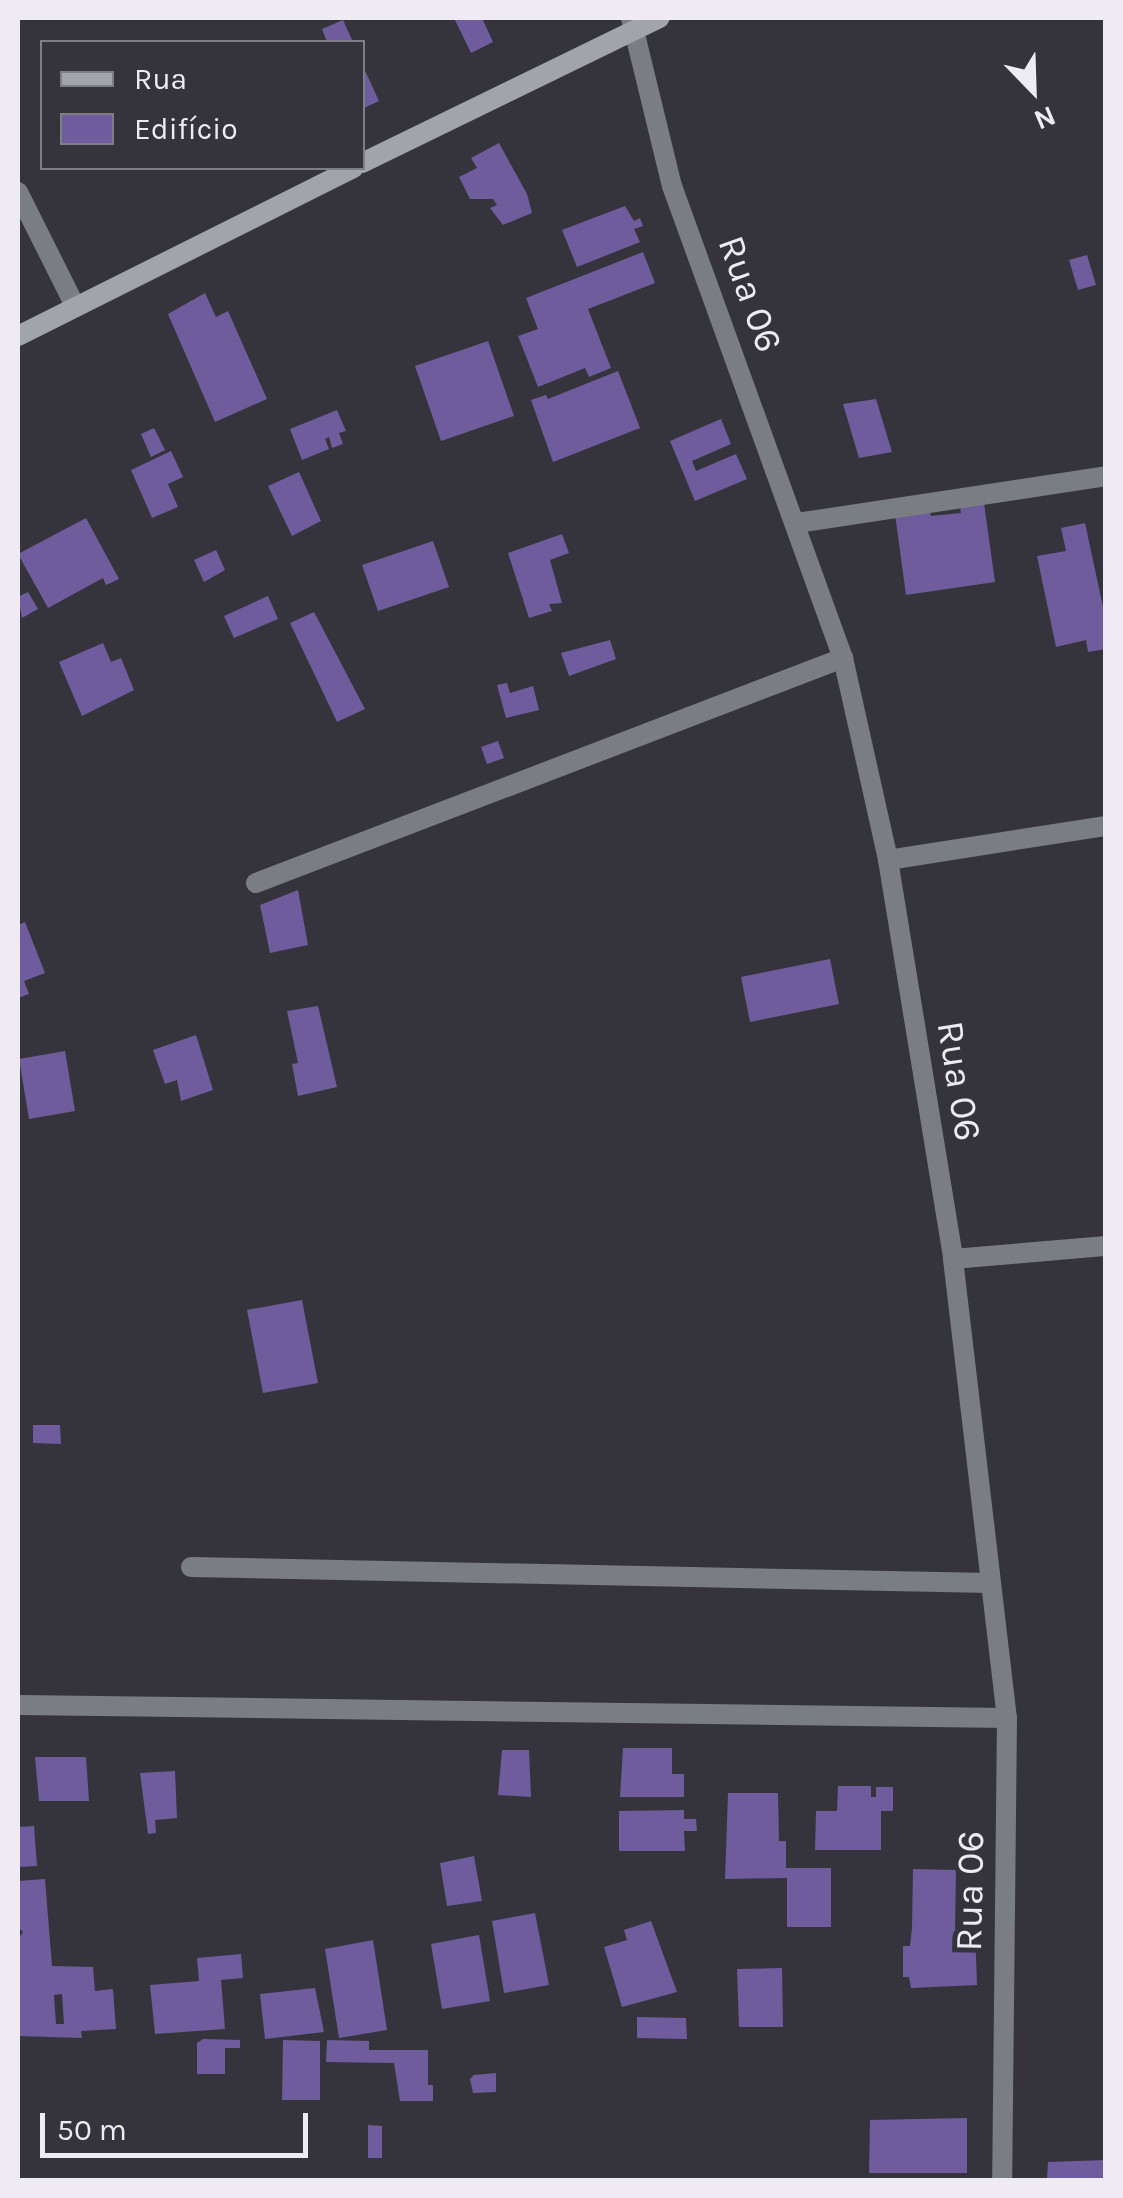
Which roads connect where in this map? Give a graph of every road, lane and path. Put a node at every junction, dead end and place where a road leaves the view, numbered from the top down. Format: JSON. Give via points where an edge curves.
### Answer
{"nodes":[{"id":1,"x":659,"y":18,"type":"edge"},
{"id":2,"x":633,"y":23,"type":"edge"},
{"id":3,"x":365,"y":161,"type":"edge"},
{"id":4,"x":349,"y":170,"type":"edge"},
{"id":5,"x":18,"y":192,"type":"edge"},
{"id":6,"x":74,"y":304,"type":"junction"},
{"id":7,"x":18,"y":336,"type":"edge"},
{"id":8,"x":1106,"y":476,"type":"edge"},
{"id":9,"x":797,"y":523,"type":"junction"},
{"id":10,"x":843,"y":658,"type":"junction"},
{"id":11,"x":1106,"y":826,"type":"edge"},
{"id":12,"x":888,"y":860,"type":"junction"},
{"id":13,"x":256,"y":883,"type":"dead end"},
{"id":14,"x":1106,"y":1246,"type":"edge"},
{"id":15,"x":953,"y":1259,"type":"junction"},
{"id":16,"x":191,"y":1567,"type":"dead end"},
{"id":17,"x":991,"y":1583,"type":"junction"},
{"id":18,"x":18,"y":1705,"type":"edge"},
{"id":19,"x":1008,"y":1718,"type":"junction"},
{"id":20,"x":1002,"y":2180,"type":"edge"}],
"edges":[{"from":1,"to":2,"type":"street"},
{"from":2,"to":3,"type":"street"},
{"from":2,"to":9,"type":"street","name":"Rua 06","via":[[672,186]]},
{"from":4,"to":6,"type":"street"},
{"from":5,"to":6,"type":"street"},
{"from":6,"to":7,"type":"street"},
{"from":8,"to":9,"type":"street"},
{"from":9,"to":10,"type":"street","name":"Rua 06"},
{"from":10,"to":12,"type":"street","name":"Rua 06"},
{"from":10,"to":13,"type":"street"},
{"from":11,"to":12,"type":"street"},
{"from":12,"to":15,"type":"street","name":"Rua 06"},
{"from":14,"to":15,"type":"street"},
{"from":15,"to":17,"type":"street","name":"Rua 06"},
{"from":16,"to":17,"type":"street"},
{"from":17,"to":19,"type":"street","name":"Rua 06"},
{"from":18,"to":19,"type":"street"},
{"from":19,"to":20,"type":"street","name":"Rua 06"}]}
